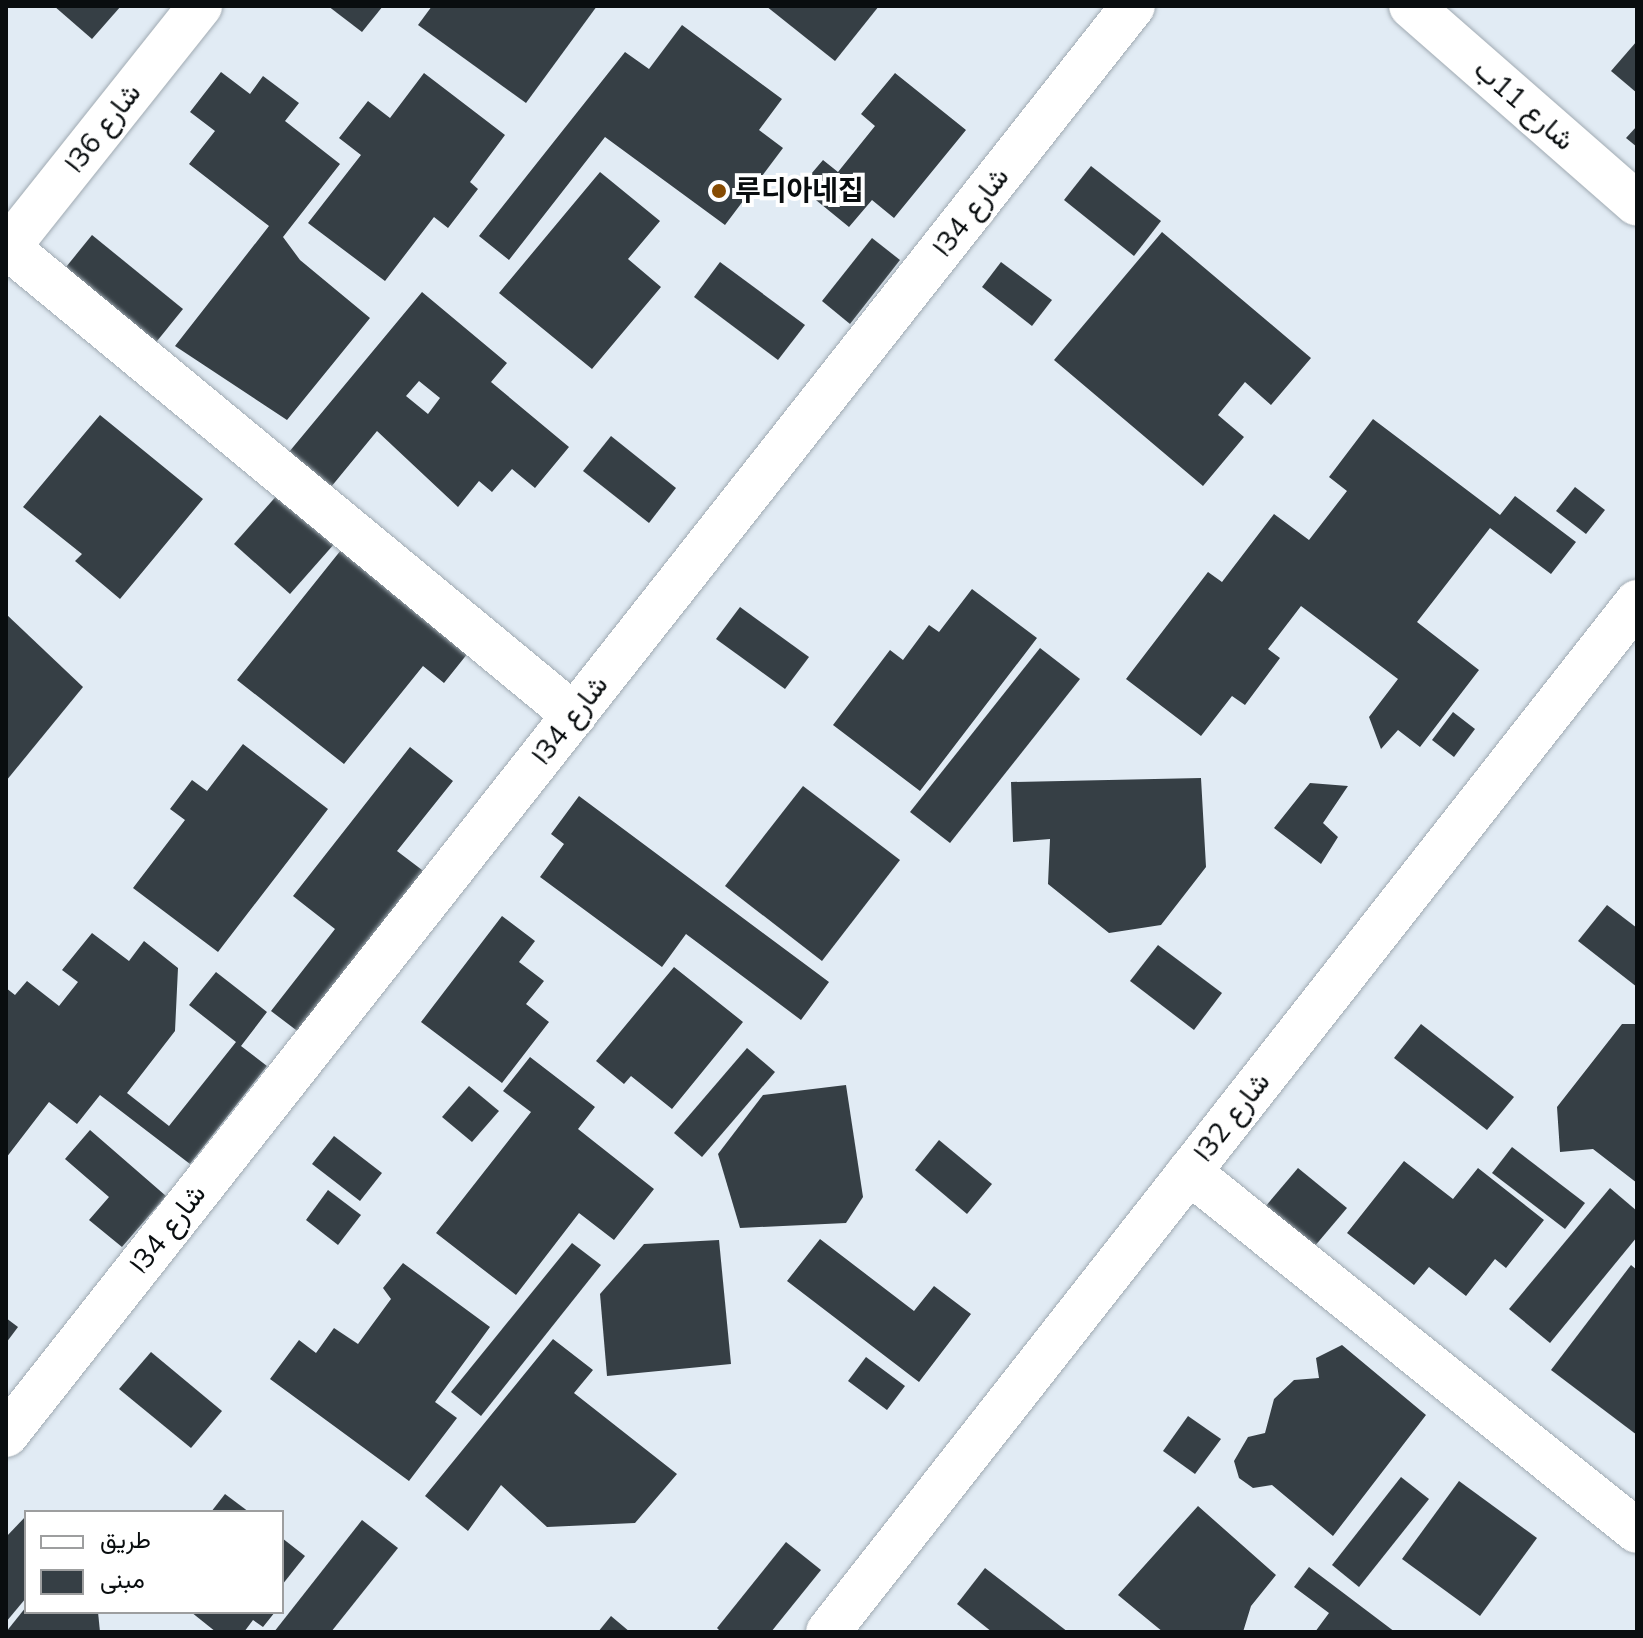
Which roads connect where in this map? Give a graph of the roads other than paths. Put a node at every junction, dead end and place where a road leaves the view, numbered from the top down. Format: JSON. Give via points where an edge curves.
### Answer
{"nodes":[{"id":1,"x":200,"y":6,"type":"edge"},
{"id":2,"x":1133,"y":6,"type":"edge"},
{"id":3,"x":1411,"y":6,"type":"edge"},
{"id":4,"x":1637,"y":204,"type":"edge"},
{"id":5,"x":7,"y":248,"type":"edge"},
{"id":6,"x":1637,"y":602,"type":"edge"},
{"id":7,"x":574,"y":715,"type":"junction"},
{"id":8,"x":1189,"y":1172,"type":"junction"},
{"id":9,"x":6,"y":1435,"type":"edge"},
{"id":10,"x":1637,"y":1531,"type":"edge"},
{"id":11,"x":828,"y":1632,"type":"edge"}],
"edges":[{"from":1,"to":5,"type":"street","name":"شارع 36ا"},
{"from":2,"to":7,"type":"street","name":"شارع 34ا"},
{"from":3,"to":4,"type":"street","name":"شارع 11ب"},
{"from":5,"to":7,"type":"street"},
{"from":6,"to":8,"type":"street","name":"شارع 32ا"},
{"from":7,"to":9,"type":"street","name":"شارع 34ا"},
{"from":8,"to":10,"type":"street"},
{"from":8,"to":11,"type":"street","name":"شارع 32ا"}]}
